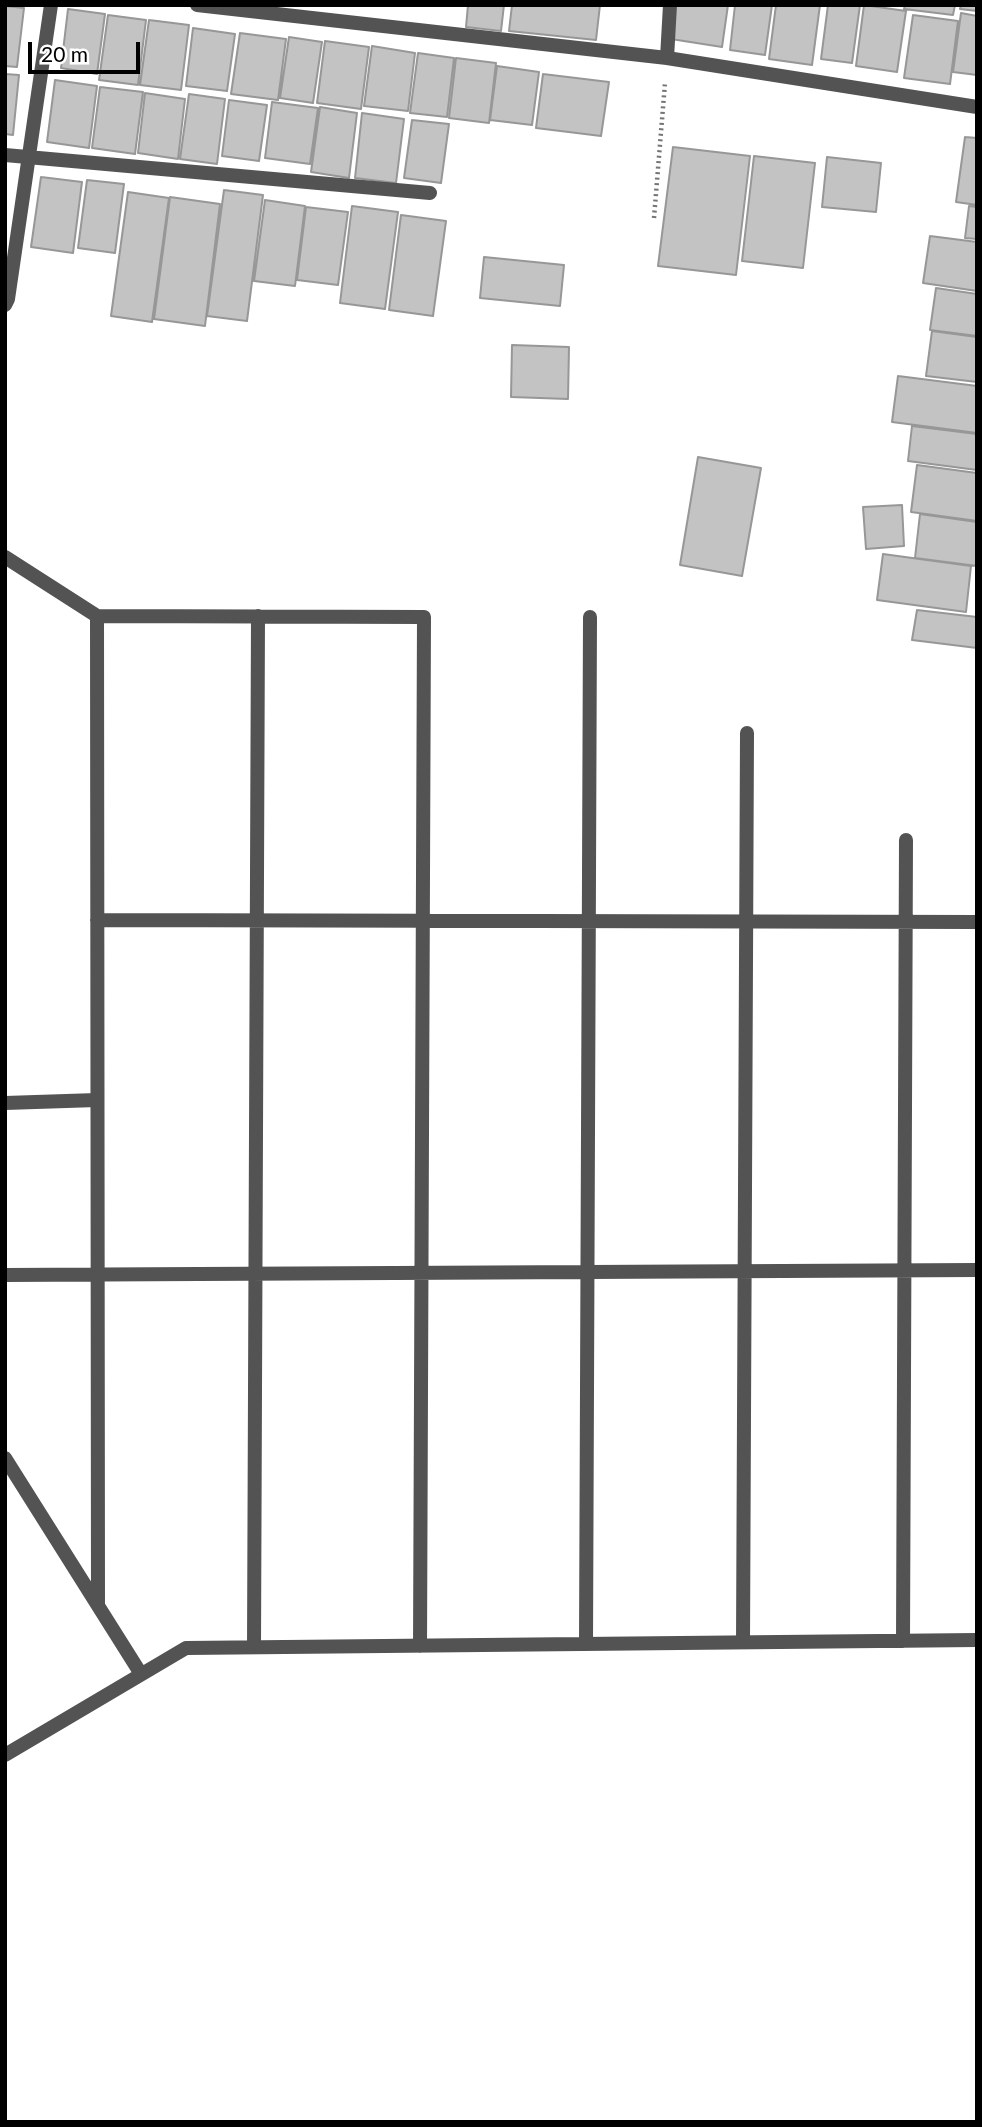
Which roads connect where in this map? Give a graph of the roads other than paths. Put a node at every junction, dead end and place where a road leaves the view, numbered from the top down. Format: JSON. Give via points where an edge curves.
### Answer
{"nodes":[{"id":1,"x":51,"y":5,"type":"edge"},
{"id":2,"x":197,"y":5,"type":"edge"},
{"id":3,"x":670,"y":5,"type":"edge"},
{"id":4,"x":667,"y":58,"type":"junction"},
{"id":5,"x":977,"y":107,"type":"edge"},
{"id":6,"x":5,"y":155,"type":"edge"},
{"id":7,"x":29,"y":158,"type":"junction"},
{"id":8,"x":430,"y":193,"type":"dead end"},
{"id":9,"x":5,"y":305,"type":"edge"},
{"id":10,"x":5,"y":557,"type":"edge"},
{"id":11,"x":97,"y":616,"type":"junction"},
{"id":12,"x":258,"y":616,"type":"junction"},
{"id":13,"x":590,"y":617,"type":"dead end"},
{"id":14,"x":747,"y":733,"type":"dead end"},
{"id":15,"x":906,"y":841,"type":"dead end"},
{"id":16,"x":97,"y":920,"type":"junction"},
{"id":17,"x":257,"y":920,"type":"junction"},
{"id":18,"x":423,"y":920,"type":"junction"},
{"id":19,"x":589,"y":921,"type":"junction"},
{"id":20,"x":746,"y":921,"type":"junction"},
{"id":21,"x":906,"y":922,"type":"junction"},
{"id":22,"x":977,"y":922,"type":"edge"},
{"id":23,"x":97,"y":1100,"type":"junction"},
{"id":24,"x":5,"y":1102,"type":"edge"},
{"id":25,"x":904,"y":1270,"type":"junction"},
{"id":26,"x":977,"y":1270,"type":"edge"},
{"id":27,"x":744,"y":1271,"type":"junction"},
{"id":28,"x":587,"y":1272,"type":"junction"},
{"id":29,"x":421,"y":1273,"type":"junction"},
{"id":30,"x":256,"y":1274,"type":"junction"},
{"id":31,"x":5,"y":1275,"type":"edge"},
{"id":32,"x":97,"y":1275,"type":"junction"},
{"id":33,"x":5,"y":1458,"type":"edge"},
{"id":34,"x":98,"y":1605,"type":"junction"},
{"id":35,"x":977,"y":1640,"type":"edge"},
{"id":36,"x":903,"y":1641,"type":"junction"},
{"id":37,"x":743,"y":1642,"type":"junction"},
{"id":38,"x":586,"y":1644,"type":"junction"},
{"id":39,"x":420,"y":1646,"type":"junction"},
{"id":40,"x":254,"y":1647,"type":"junction"},
{"id":41,"x":141,"y":1674,"type":"junction"},
{"id":42,"x":5,"y":1755,"type":"edge"}],
"edges":[{"from":1,"to":7,"type":"street"},
{"from":2,"to":4,"type":"street"},
{"from":3,"to":4,"type":"street"},
{"from":4,"to":5,"type":"street"},
{"from":6,"to":7,"type":"street"},
{"from":7,"to":8,"type":"street"},
{"from":7,"to":9,"type":"street"},
{"from":10,"to":11,"type":"street"},
{"from":11,"to":12,"type":"street"},
{"from":11,"to":16,"type":"street"},
{"from":12,"to":17,"type":"street"},
{"from":12,"to":18,"type":"street","via":[[424,617]]},
{"from":13,"to":19,"type":"street"},
{"from":14,"to":20,"type":"street"},
{"from":15,"to":21,"type":"street"},
{"from":16,"to":17,"type":"street"},
{"from":16,"to":23,"type":"street"},
{"from":17,"to":18,"type":"street"},
{"from":17,"to":30,"type":"street"},
{"from":18,"to":19,"type":"street"},
{"from":18,"to":29,"type":"street"},
{"from":19,"to":20,"type":"street"},
{"from":19,"to":28,"type":"street"},
{"from":20,"to":21,"type":"street"},
{"from":20,"to":27,"type":"street"},
{"from":21,"to":22,"type":"street"},
{"from":21,"to":25,"type":"street"},
{"from":23,"to":24,"type":"street"},
{"from":23,"to":32,"type":"street"},
{"from":25,"to":26,"type":"street"},
{"from":25,"to":27,"type":"street"},
{"from":25,"to":36,"type":"street"},
{"from":27,"to":28,"type":"street"},
{"from":27,"to":37,"type":"street"},
{"from":28,"to":29,"type":"street"},
{"from":28,"to":38,"type":"street"},
{"from":29,"to":30,"type":"street"},
{"from":29,"to":39,"type":"street"},
{"from":30,"to":32,"type":"street"},
{"from":30,"to":40,"type":"street"},
{"from":31,"to":32,"type":"street"},
{"from":32,"to":34,"type":"street"},
{"from":33,"to":34,"type":"street"},
{"from":34,"to":41,"type":"street"},
{"from":35,"to":36,"type":"street"},
{"from":36,"to":37,"type":"street"},
{"from":37,"to":38,"type":"street"},
{"from":38,"to":39,"type":"street"},
{"from":39,"to":40,"type":"street"},
{"from":40,"to":41,"type":"street","via":[[186,1648]]},
{"from":41,"to":42,"type":"street"}]}
